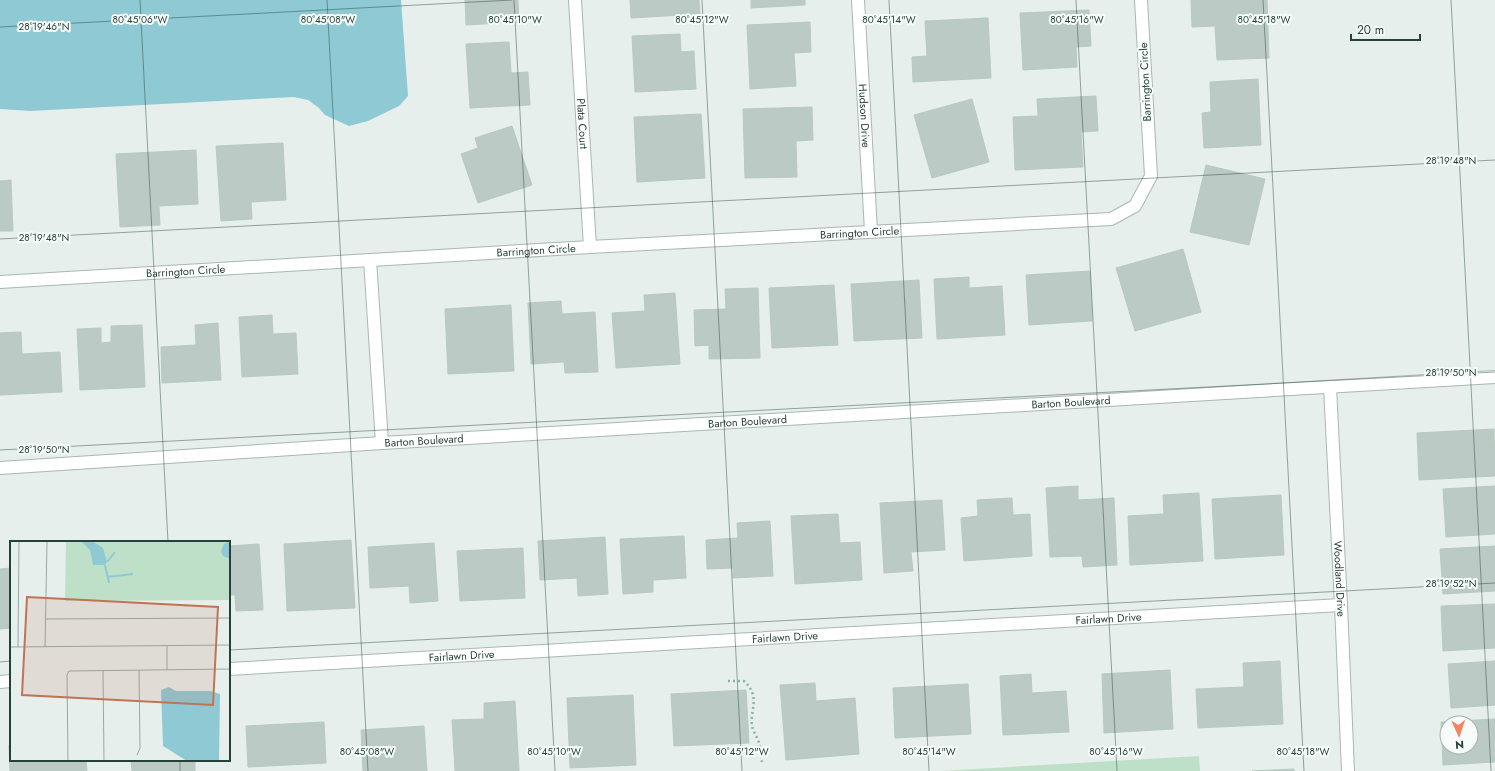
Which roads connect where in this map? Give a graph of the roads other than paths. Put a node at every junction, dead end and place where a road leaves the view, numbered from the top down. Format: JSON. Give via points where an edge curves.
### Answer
{"nodes":[{"id":1,"x":575,"y":0,"type":"edge"},
{"id":2,"x":858,"y":0,"type":"edge"},
{"id":3,"x":1140,"y":0,"type":"edge"},
{"id":4,"x":871,"y":231,"type":"junction"},
{"id":5,"x":590,"y":247,"type":"junction"},
{"id":6,"x":370,"y":260,"type":"junction"},
{"id":7,"x":0,"y":282,"type":"edge"},
{"id":8,"x":1495,"y":377,"type":"edge"},
{"id":9,"x":1330,"y":388,"type":"junction"},
{"id":10,"x":382,"y":442,"type":"junction"},
{"id":11,"x":0,"y":468,"type":"edge"},
{"id":12,"x":1341,"y":605,"type":"junction"},
{"id":13,"x":230,"y":669,"type":"edge"},
{"id":14,"x":1348,"y":771,"type":"edge"}],
"edges":[{"from":1,"to":5,"type":"street","name":"Plata Court"},
{"from":2,"to":4,"type":"street","name":"Hudson Drive"},
{"from":3,"to":4,"type":"street","name":"Barrington Circle","via":[[1151,176],[1135,206],[1111,219]]},
{"from":4,"to":5,"type":"street","name":"Barrington Circle"},
{"from":5,"to":6,"type":"street","name":"Barrington Circle"},
{"from":6,"to":7,"type":"street","name":"Barrington Circle"},
{"from":6,"to":10,"type":"street"},
{"from":8,"to":9,"type":"street","name":"Barton Boulevard"},
{"from":9,"to":10,"type":"street","name":"Barton Boulevard"},
{"from":9,"to":12,"type":"street","name":"Woodland Drive"},
{"from":10,"to":11,"type":"street","name":"Barton Boulevard"},
{"from":12,"to":13,"type":"street","name":"Fairlawn Drive"},
{"from":12,"to":14,"type":"street","name":"Woodland Drive"}]}
